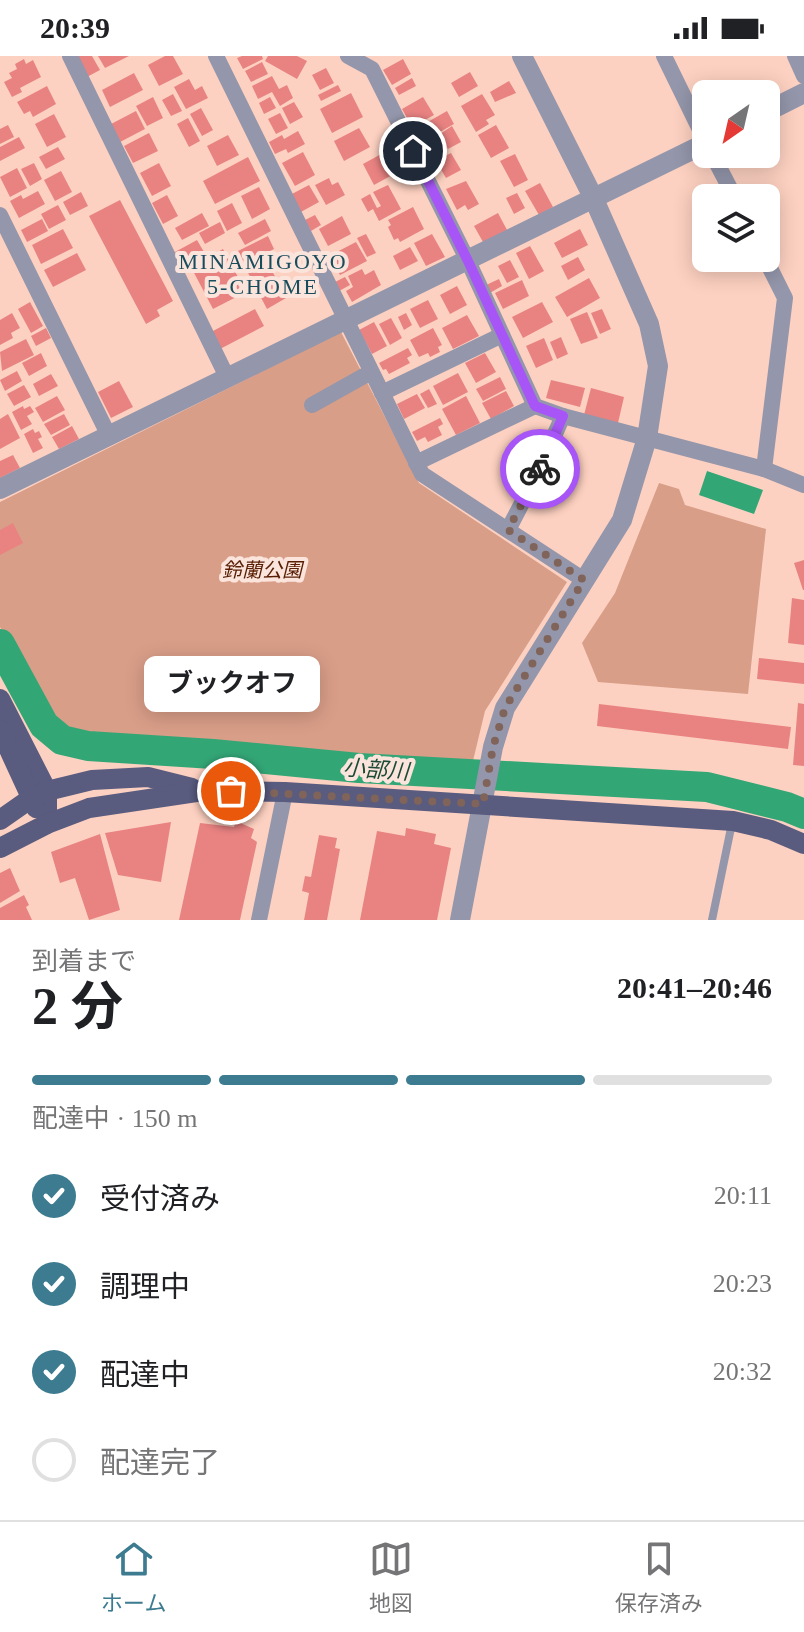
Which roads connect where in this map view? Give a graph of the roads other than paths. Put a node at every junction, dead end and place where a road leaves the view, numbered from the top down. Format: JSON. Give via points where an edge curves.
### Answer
{"nodes":[{"id":1,"x":70,"y":56,"type":"edge"},
{"id":2,"x":216,"y":56,"type":"edge"},
{"id":3,"x":348,"y":56,"type":"edge"},
{"id":4,"x":522,"y":56,"type":"edge"},
{"id":5,"x":664,"y":56,"type":"edge"},
{"id":6,"x":795,"y":56,"type":"edge"},
{"id":7,"x":804,"y":76,"type":"edge"},
{"id":8,"x":804,"y":93,"type":"edge"},
{"id":9,"x":780,"y":105,"type":"edge"},
{"id":10,"x":692,"y":113,"type":"edge"},
{"id":11,"x":692,"y":149,"type":"edge"},
{"id":12,"x":593,"y":197,"type":"junction"},
{"id":13,"x":0,"y":215,"type":"edge"},
{"id":14,"x":468,"y":261,"type":"junction"},
{"id":15,"x":772,"y":272,"type":"edge"},
{"id":16,"x":345,"y":319,"type":"junction"},
{"id":17,"x":502,"y":335,"type":"junction"},
{"id":18,"x":371,"y":372,"type":"junction"},
{"id":19,"x":227,"y":377,"type":"junction"},
{"id":20,"x":382,"y":393,"type":"junction"},
{"id":21,"x":312,"y":405,"type":"dead end"},
{"id":22,"x":535,"y":406,"type":"junction"},
{"id":23,"x":563,"y":416,"type":"junction"},
{"id":24,"x":109,"y":436,"type":"junction"},
{"id":25,"x":647,"y":438,"type":"junction"},
{"id":26,"x":416,"y":463,"type":"junction"},
{"id":27,"x":764,"y":469,"type":"junction"},
{"id":28,"x":804,"y":485,"type":"edge"},
{"id":29,"x":0,"y":489,"type":"edge"},
{"id":30,"x":508,"y":530,"type":"junction"},
{"id":31,"x":584,"y":580,"type":"junction"},
{"id":32,"x":0,"y":699,"type":"edge"},
{"id":33,"x":0,"y":730,"type":"edge"},
{"id":34,"x":203,"y":791,"type":"junction"},
{"id":35,"x":285,"y":792,"type":"junction"},
{"id":36,"x":39,"y":795,"type":"junction"},
{"id":37,"x":484,"y":798,"type":"junction"},
{"id":38,"x":0,"y":820,"type":"edge"},
{"id":39,"x":733,"y":821,"type":"junction"},
{"id":40,"x":47,"y":824,"type":"junction"},
{"id":41,"x":804,"y":844,"type":"edge"},
{"id":42,"x":0,"y":848,"type":"edge"},
{"id":43,"x":259,"y":920,"type":"edge"},
{"id":44,"x":460,"y":920,"type":"edge"},
{"id":45,"x":712,"y":920,"type":"edge"}],
"edges":[{"from":1,"to":19,"type":"street"},
{"from":2,"to":16,"type":"street"},
{"from":3,"to":14,"type":"street","via":[[372,69]]},
{"from":4,"to":12,"type":"street"},
{"from":5,"to":10,"type":"street"},
{"from":6,"to":7,"type":"street"},
{"from":8,"to":9,"type":"street"},
{"from":11,"to":12,"type":"street"},
{"from":12,"to":14,"type":"street"},
{"from":12,"to":25,"type":"street","via":[[649,324],[658,366]]},
{"from":13,"to":24,"type":"street"},
{"from":14,"to":16,"type":"street"},
{"from":14,"to":17,"type":"street"},
{"from":15,"to":27,"type":"street","via":[[785,298]]},
{"from":16,"to":18,"type":"street"},
{"from":16,"to":19,"type":"street"},
{"from":17,"to":20,"type":"street"},
{"from":17,"to":22,"type":"street"},
{"from":18,"to":20,"type":"street"},
{"from":18,"to":21,"type":"street"},
{"from":19,"to":24,"type":"street"},
{"from":20,"to":26,"type":"street"},
{"from":22,"to":23,"type":"street"},
{"from":22,"to":26,"type":"street"},
{"from":23,"to":25,"type":"street"},
{"from":23,"to":30,"type":"street"},
{"from":24,"to":29,"type":"street"},
{"from":25,"to":27,"type":"street"},
{"from":25,"to":31,"type":"street","via":[[622,520]]},
{"from":26,"to":30,"type":"street","via":[[422,474]]},
{"from":27,"to":28,"type":"street"},
{"from":30,"to":31,"type":"street"},
{"from":31,"to":37,"type":"street","via":[[505,708]]},
{"from":32,"to":36,"type":"main road"},
{"from":33,"to":36,"type":"main road"},
{"from":34,"to":35,"type":"main road"},
{"from":34,"to":36,"type":"main road","via":[[148,777],[92,780]]},
{"from":34,"to":40,"type":"main road","via":[[89,808]]},
{"from":35,"to":37,"type":"main road"},
{"from":35,"to":43,"type":"street"},
{"from":36,"to":38,"type":"main road"},
{"from":36,"to":40,"type":"main road"},
{"from":37,"to":39,"type":"main road"},
{"from":37,"to":44,"type":"street"},
{"from":39,"to":41,"type":"main road"},
{"from":39,"to":45,"type":"lane"},
{"from":40,"to":42,"type":"main road"}]}
